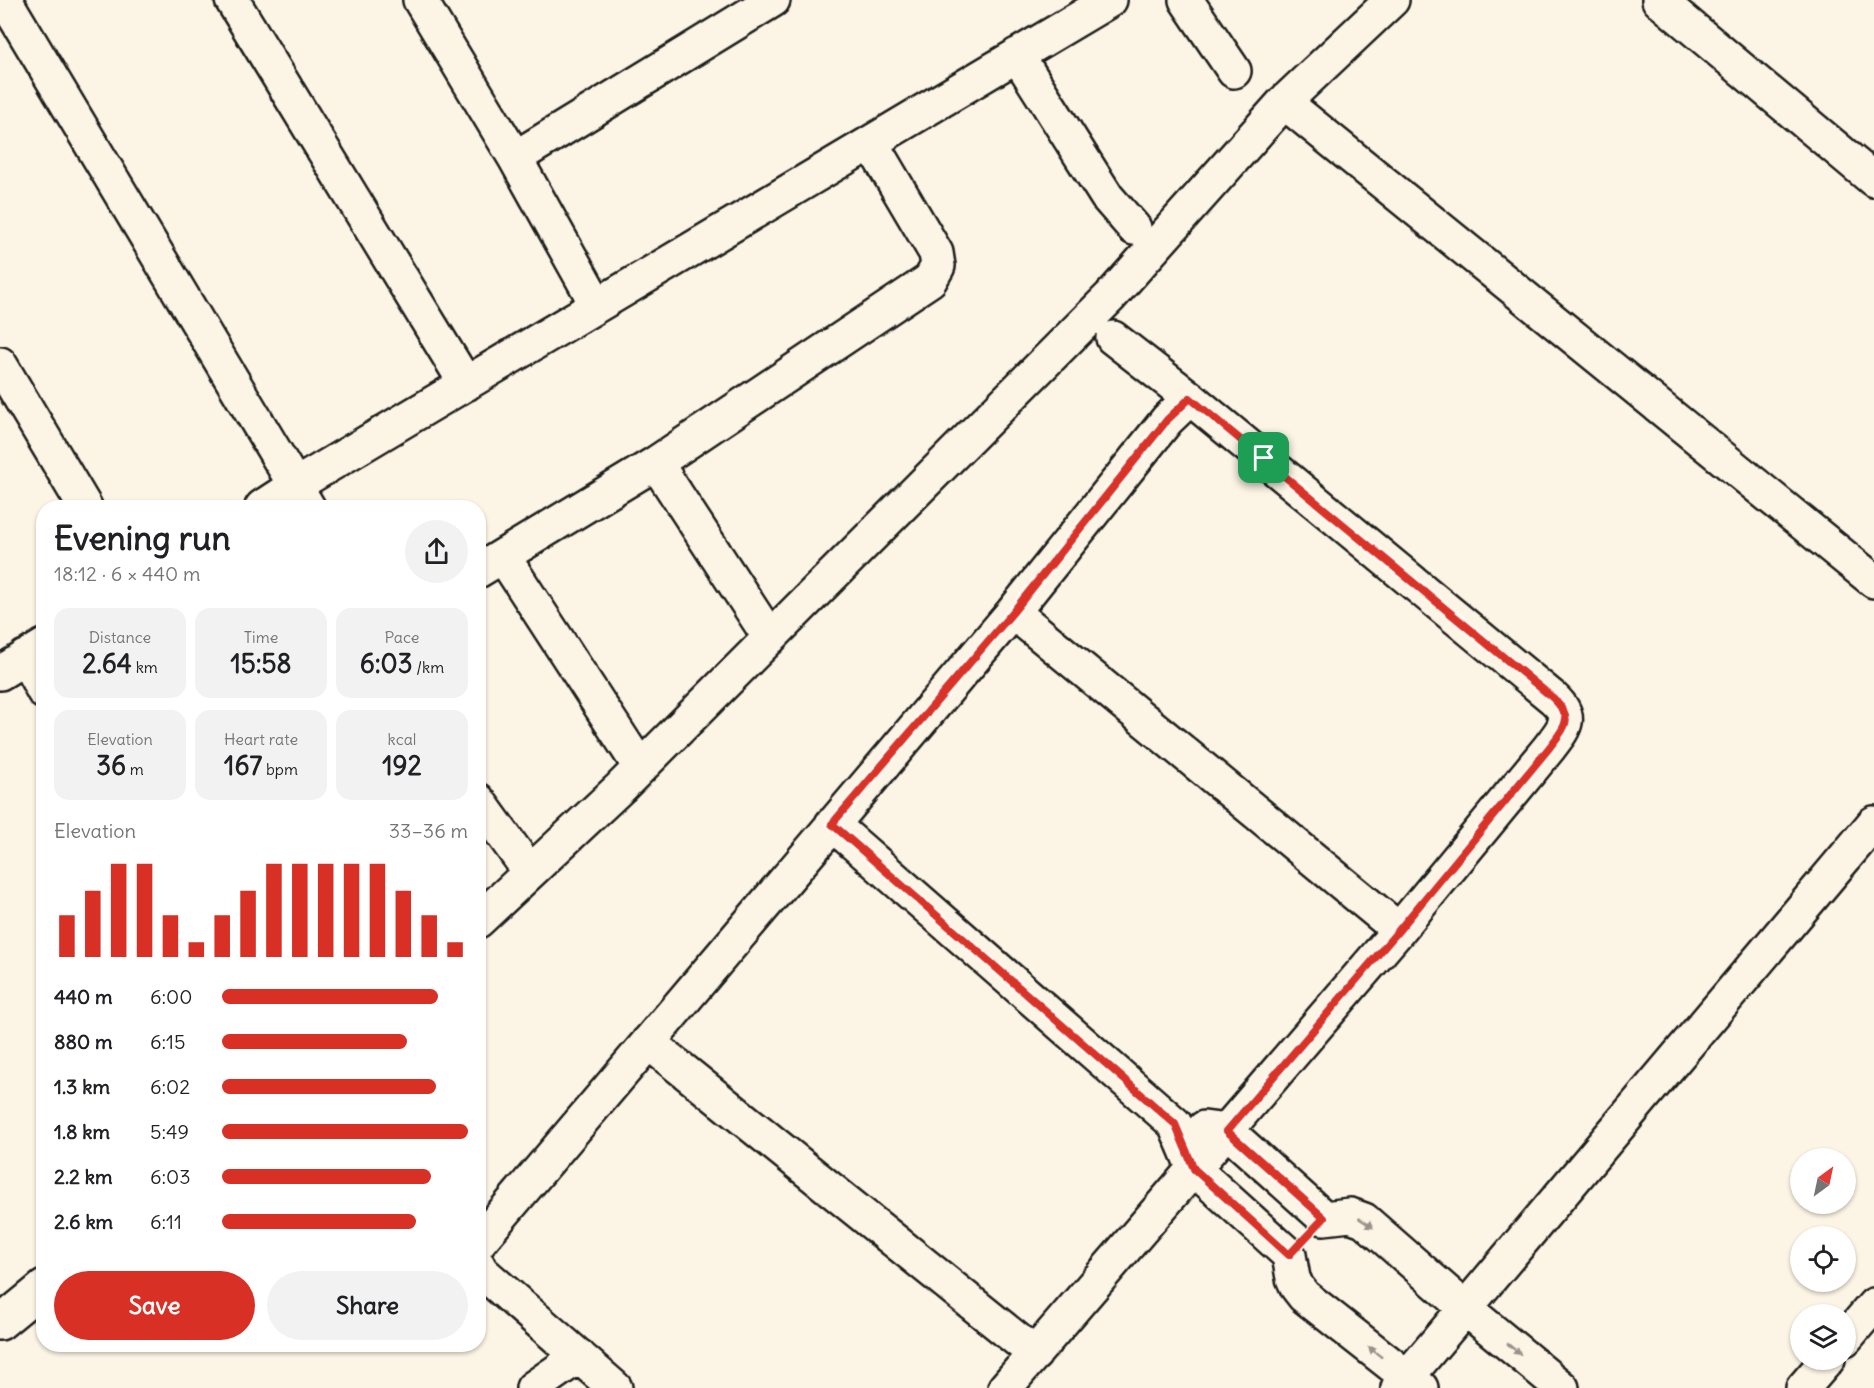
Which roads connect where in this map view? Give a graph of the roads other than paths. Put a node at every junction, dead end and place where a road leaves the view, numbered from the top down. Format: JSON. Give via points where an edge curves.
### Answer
{"nodes":[{"id":1,"x":4,"y":0,"type":"edge"},
{"id":2,"x":232,"y":0,"type":"edge"},
{"id":3,"x":773,"y":0,"type":"edge"},
{"id":4,"x":1110,"y":0,"type":"edge"},
{"id":5,"x":1186,"y":0,"type":"edge"},
{"id":6,"x":1392,"y":0,"type":"edge"},
{"id":7,"x":1659,"y":0,"type":"edge"},
{"id":8,"x":428,"y":3,"type":"edge"},
{"id":9,"x":1017,"y":55,"type":"junction"},
{"id":10,"x":1234,"y":71,"type":"dead end"},
{"id":11,"x":1284,"y":102,"type":"junction"},
{"id":12,"x":871,"y":143,"type":"junction"},
{"id":13,"x":515,"y":158,"type":"junction"},
{"id":14,"x":1874,"y":180,"type":"edge"},
{"id":15,"x":1134,"y":228,"type":"dead end"},
{"id":16,"x":597,"y":305,"type":"junction"},
{"id":17,"x":1113,"y":338,"type":"dead end"},
{"id":18,"x":0,"y":364,"type":"edge"},
{"id":19,"x":466,"y":384,"type":"junction"},
{"id":20,"x":1190,"y":398,"type":"junction"},
{"id":21,"x":656,"y":463,"type":"junction"},
{"id":22,"x":301,"y":496,"type":"edge"},
{"id":23,"x":81,"y":500,"type":"edge"},
{"id":24,"x":491,"y":563,"type":"edge"},
{"id":25,"x":1874,"y":581,"type":"edge"},
{"id":26,"x":1013,"y":612,"type":"junction"},
{"id":27,"x":770,"y":638,"type":"junction"},
{"id":28,"x":23,"y":658,"type":"edge"},
{"id":29,"x":36,"y":679,"type":"edge"},
{"id":30,"x":640,"y":768,"type":"junction"},
{"id":31,"x":486,"y":811,"type":"edge"},
{"id":32,"x":1874,"y":823,"type":"edge"},
{"id":33,"x":832,"y":824,"type":"junction"},
{"id":34,"x":530,"y":872,"type":"junction"},
{"id":35,"x":486,"y":913,"type":"edge"},
{"id":36,"x":1399,"y":930,"type":"junction"},
{"id":37,"x":648,"y":1042,"type":"junction"},
{"id":38,"x":1175,"y":1124,"type":"junction"},
{"id":39,"x":1227,"y":1131,"type":"junction"},
{"id":40,"x":1194,"y":1169,"type":"junction"},
{"id":41,"x":1324,"y":1218,"type":"junction"},
{"id":42,"x":486,"y":1234,"type":"edge"},
{"id":43,"x":1289,"y":1255,"type":"junction"},
{"id":44,"x":486,"y":1275,"type":"edge"},
{"id":45,"x":36,"y":1294,"type":"edge"},
{"id":46,"x":1466,"y":1309,"type":"junction"},
{"id":47,"x":0,"y":1323,"type":"edge"},
{"id":48,"x":1035,"y":1354,"type":"junction"},
{"id":49,"x":579,"y":1356,"type":"junction"},
{"id":50,"x":1819,"y":1370,"type":"edge"},
{"id":51,"x":1409,"y":1384,"type":"edge"},
{"id":52,"x":533,"y":1388,"type":"edge"},
{"id":53,"x":615,"y":1388,"type":"edge"},
{"id":54,"x":1005,"y":1388,"type":"edge"},
{"id":55,"x":1562,"y":1388,"type":"edge"},
{"id":56,"x":1803,"y":1388,"type":"edge"}],
"edges":[{"from":1,"to":22,"type":"street"},
{"from":2,"to":19,"type":"street"},
{"from":3,"to":13,"type":"street"},
{"from":4,"to":9,"type":"street"},
{"from":5,"to":10,"type":"street"},
{"from":6,"to":11,"type":"street"},
{"from":7,"to":14,"type":"street"},
{"from":8,"to":13,"type":"street"},
{"from":9,"to":12,"type":"street"},
{"from":9,"to":15,"type":"street","via":[[1107,197]]},
{"from":11,"to":25,"type":"street"},
{"from":11,"to":27,"type":"street","via":[[1110,297]]},
{"from":12,"to":16,"type":"street"},
{"from":12,"to":21,"type":"street","via":[[936,253],[938,266],[930,280]]},
{"from":13,"to":16,"type":"street"},
{"from":16,"to":19,"type":"street"},
{"from":17,"to":20,"type":"street"},
{"from":18,"to":23,"type":"street"},
{"from":19,"to":22,"type":"street"},
{"from":20,"to":26,"type":"street","via":[[1167,420]]},
{"from":20,"to":36,"type":"street","via":[[1566,712],[1562,731]]},
{"from":21,"to":24,"type":"street"},
{"from":21,"to":27,"type":"street"},
{"from":24,"to":30,"type":"street"},
{"from":26,"to":33,"type":"street"},
{"from":26,"to":36,"type":"street"},
{"from":27,"to":30,"type":"street"},
{"from":28,"to":29,"type":"street"},
{"from":30,"to":34,"type":"street"},
{"from":31,"to":34,"type":"street"},
{"from":32,"to":46,"type":"street"},
{"from":33,"to":37,"type":"street"},
{"from":33,"to":38,"type":"street"},
{"from":34,"to":35,"type":"street"},
{"from":36,"to":39,"type":"street"},
{"from":37,"to":42,"type":"street"},
{"from":37,"to":48,"type":"street"},
{"from":38,"to":39,"type":"street"},
{"from":38,"to":40,"type":"street"},
{"from":39,"to":40,"type":"street"},
{"from":39,"to":41,"type":"street"},
{"from":40,"to":43,"type":"street"},
{"from":40,"to":48,"type":"street"},
{"from":41,"to":43,"type":"street"},
{"from":41,"to":46,"type":"street","one_way":true,"via":[[1350,1215],[1364,1220]]},
{"from":51,"to":43,"type":"street","one_way":true,"via":[[1304,1296],[1293,1278]]},
{"from":44,"to":49,"type":"street"},
{"from":45,"to":47,"type":"street"},
{"from":46,"to":51,"type":"street"},
{"from":46,"to":55,"type":"street","one_way":true},
{"from":48,"to":54,"type":"street"},
{"from":49,"to":52,"type":"street"},
{"from":49,"to":53,"type":"street"},
{"from":50,"to":56,"type":"street"}]}
